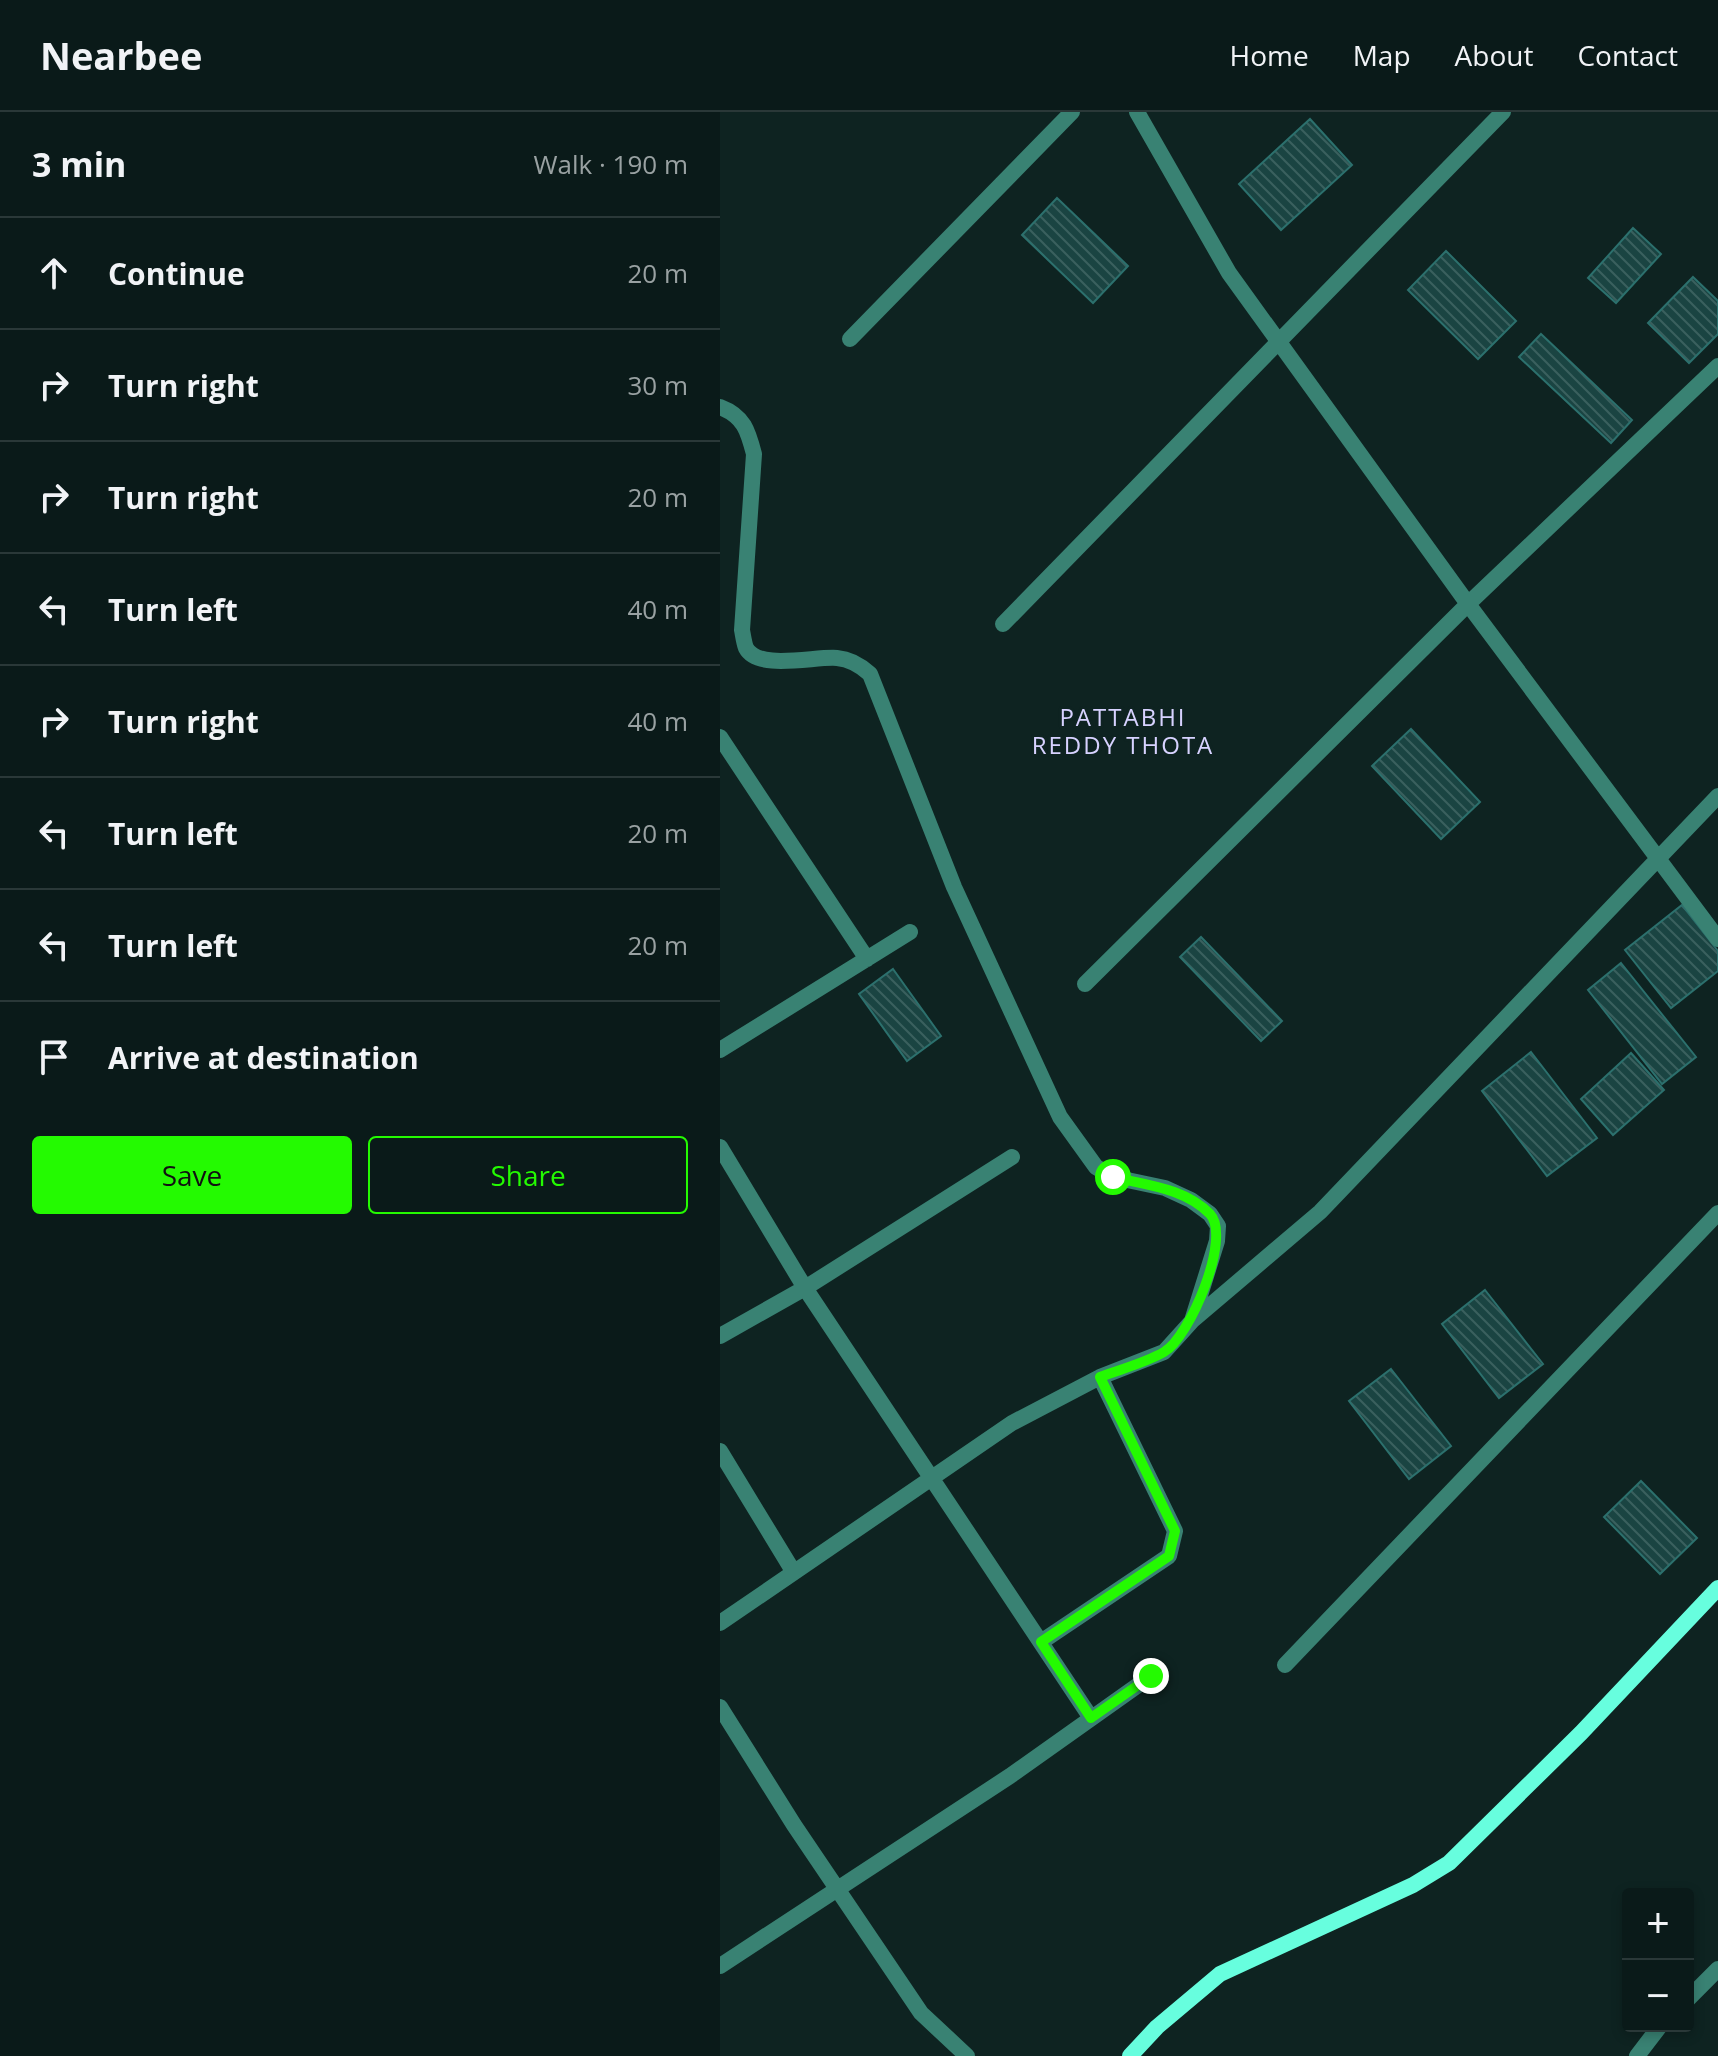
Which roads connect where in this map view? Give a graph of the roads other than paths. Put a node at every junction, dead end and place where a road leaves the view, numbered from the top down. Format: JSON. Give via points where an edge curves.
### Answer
{"nodes":[{"id":1,"x":1072,"y":112,"type":"edge"},
{"id":2,"x":1137,"y":112,"type":"edge"},
{"id":3,"x":1503,"y":112,"type":"edge"},
{"id":4,"x":850,"y":339,"type":"dead end"},
{"id":5,"x":1278,"y":340,"type":"junction"},
{"id":6,"x":1718,"y":366,"type":"edge"},
{"id":7,"x":720,"y":407,"type":"edge"},
{"id":8,"x":1468,"y":604,"type":"junction"},
{"id":9,"x":1003,"y":624,"type":"dead end"},
{"id":10,"x":720,"y":737,"type":"edge"},
{"id":11,"x":1718,"y":796,"type":"edge"},
{"id":12,"x":1657,"y":859,"type":"junction"},
{"id":13,"x":910,"y":932,"type":"dead end"},
{"id":14,"x":1718,"y":939,"type":"edge"},
{"id":15,"x":867,"y":959,"type":"junction"},
{"id":16,"x":1085,"y":984,"type":"dead end"},
{"id":17,"x":720,"y":1050,"type":"edge"},
{"id":18,"x":720,"y":1147,"type":"edge"},
{"id":19,"x":1012,"y":1157,"type":"dead end"},
{"id":20,"x":1718,"y":1213,"type":"edge"},
{"id":21,"x":805,"y":1288,"type":"junction"},
{"id":22,"x":1192,"y":1321,"type":"junction"},
{"id":23,"x":720,"y":1336,"type":"edge"},
{"id":24,"x":1100,"y":1377,"type":"junction"},
{"id":25,"x":720,"y":1451,"type":"edge"},
{"id":26,"x":931,"y":1476,"type":"junction"},
{"id":27,"x":793,"y":1571,"type":"junction"},
{"id":28,"x":1718,"y":1588,"type":"edge"},
{"id":29,"x":720,"y":1623,"type":"edge"},
{"id":30,"x":1041,"y":1642,"type":"junction"},
{"id":31,"x":1285,"y":1665,"type":"dead end"},
{"id":32,"x":1151,"y":1676,"type":"dead end"},
{"id":33,"x":720,"y":1707,"type":"edge"},
{"id":34,"x":1091,"y":1718,"type":"junction"},
{"id":35,"x":837,"y":1889,"type":"junction"},
{"id":36,"x":720,"y":1966,"type":"edge"},
{"id":37,"x":1718,"y":1969,"type":"edge"},
{"id":38,"x":1694,"y":1993,"type":"edge"},
{"id":39,"x":1655,"y":2032,"type":"edge"},
{"id":40,"x":967,"y":2056,"type":"edge"},
{"id":41,"x":1130,"y":2056,"type":"edge"},
{"id":42,"x":1637,"y":2056,"type":"edge"}],
"edges":[{"from":1,"to":4,"type":"street"},
{"from":2,"to":5,"type":"street","via":[[1229,273]]},
{"from":3,"to":5,"type":"street"},
{"from":5,"to":8,"type":"street"},
{"from":5,"to":9,"type":"street"},
{"from":6,"to":8,"type":"street"},
{"from":7,"to":22,"type":"street","via":[[747,426],[754,454],[742,630],[746,649],[769,661],[837,658],[870,674],[954,887],[1060,1117],[1096,1167],[1191,1200],[1218,1226]]},
{"from":8,"to":12,"type":"street"},
{"from":8,"to":16,"type":"street"},
{"from":10,"to":15,"type":"street"},
{"from":11,"to":12,"type":"street"},
{"from":12,"to":14,"type":"street"},
{"from":12,"to":22,"type":"street","via":[[1320,1212]]},
{"from":13,"to":15,"type":"street"},
{"from":15,"to":17,"type":"street"},
{"from":18,"to":21,"type":"street"},
{"from":19,"to":21,"type":"street"},
{"from":20,"to":31,"type":"street"},
{"from":21,"to":23,"type":"street"},
{"from":21,"to":26,"type":"street"},
{"from":22,"to":24,"type":"street","via":[[1164,1352]]},
{"from":24,"to":26,"type":"street","via":[[1012,1423]]},
{"from":24,"to":30,"type":"street","via":[[1175,1531],[1175,1542],[1169,1556]]},
{"from":25,"to":27,"type":"street"},
{"from":26,"to":27,"type":"street"},
{"from":26,"to":30,"type":"street"},
{"from":27,"to":29,"type":"street"},
{"from":28,"to":41,"type":"main road","via":[[1449,1863],[1413,1885],[1220,1974]]},
{"from":30,"to":34,"type":"street"},
{"from":32,"to":34,"type":"street"},
{"from":33,"to":35,"type":"street"},
{"from":34,"to":35,"type":"street"},
{"from":35,"to":36,"type":"street"},
{"from":35,"to":40,"type":"street","via":[[921,2013]]},
{"from":37,"to":38,"type":"street"},
{"from":39,"to":42,"type":"street"}]}
